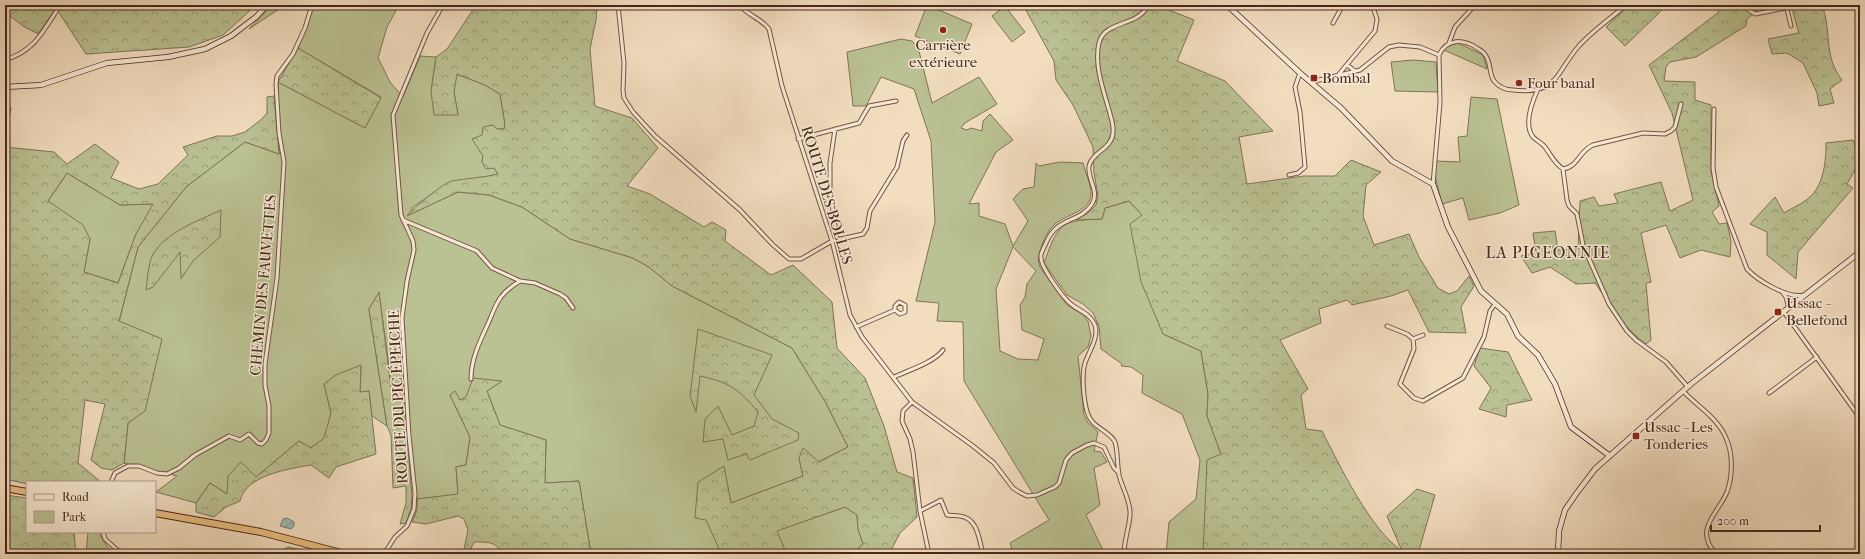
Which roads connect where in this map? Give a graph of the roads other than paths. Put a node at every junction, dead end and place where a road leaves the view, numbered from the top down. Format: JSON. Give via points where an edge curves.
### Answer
{"nodes":[{"id":1,"x":63,"y":5,"type":"edge"},
{"id":2,"x":267,"y":5,"type":"edge"},
{"id":3,"x":312,"y":5,"type":"edge"},
{"id":4,"x":443,"y":5,"type":"edge"},
{"id":5,"x":618,"y":5,"type":"edge"},
{"id":6,"x":740,"y":5,"type":"edge"},
{"id":7,"x":1148,"y":5,"type":"edge"},
{"id":8,"x":1227,"y":5,"type":"edge"},
{"id":9,"x":1343,"y":5,"type":"edge"},
{"id":10,"x":1372,"y":5,"type":"edge"},
{"id":11,"x":1475,"y":5,"type":"edge"},
{"id":12,"x":1626,"y":5,"type":"edge"},
{"id":13,"x":1741,"y":5,"type":"edge"},
{"id":14,"x":59,"y":6,"type":"edge"},
{"id":15,"x":1786,"y":6,"type":"edge"},
{"id":16,"x":1333,"y":23,"type":"dead end"},
{"id":17,"x":1791,"y":26,"type":"dead end"},
{"id":18,"x":1449,"y":43,"type":"junction"},
{"id":19,"x":1439,"y":55,"type":"junction"},
{"id":20,"x":5,"y":60,"type":"edge"},
{"id":21,"x":1347,"y":65,"type":"junction"},
{"id":22,"x":1355,"y":71,"type":"junction"},
{"id":23,"x":1300,"y":73,"type":"junction"},
{"id":24,"x":1339,"y":74,"type":"junction"},
{"id":25,"x":1311,"y":83,"type":"junction"},
{"id":26,"x":5,"y":87,"type":"edge"},
{"id":27,"x":1538,"y":89,"type":"junction"},
{"id":28,"x":896,"y":101,"type":"dead end"},
{"id":29,"x":1681,"y":104,"type":"dead end"},
{"id":30,"x":1714,"y":109,"type":"dead end"},
{"id":31,"x":835,"y":129,"type":"junction"},
{"id":32,"x":907,"y":135,"type":"dead end"},
{"id":33,"x":798,"y":139,"type":"junction"},
{"id":34,"x":1563,"y":168,"type":"junction"},
{"id":35,"x":1289,"y":175,"type":"dead end"},
{"id":36,"x":1433,"y":184,"type":"junction"},
{"id":37,"x":403,"y":220,"type":"junction"},
{"id":38,"x":837,"y":240,"type":"junction"},
{"id":39,"x":832,"y":241,"type":"junction"},
{"id":40,"x":1860,"y":252,"type":"edge"},
{"id":41,"x":520,"y":281,"type":"junction"},
{"id":42,"x":1783,"y":293,"type":"junction"},
{"id":43,"x":1808,"y":294,"type":"junction"},
{"id":44,"x":1495,"y":304,"type":"junction"},
{"id":45,"x":573,"y":308,"type":"dead end"},
{"id":46,"x":1789,"y":308,"type":"junction"},
{"id":47,"x":895,"y":310,"type":"dead end"},
{"id":48,"x":1784,"y":312,"type":"junction"},
{"id":49,"x":1387,"y":326,"type":"dead end"},
{"id":50,"x":856,"y":327,"type":"junction"},
{"id":51,"x":1423,"y":335,"type":"dead end"},
{"id":52,"x":1413,"y":339,"type":"junction"},
{"id":53,"x":943,"y":350,"type":"dead end"},
{"id":54,"x":1817,"y":357,"type":"junction"},
{"id":55,"x":894,"y":377,"type":"junction"},
{"id":56,"x":471,"y":379,"type":"dead end"},
{"id":57,"x":1688,"y":387,"type":"junction"},
{"id":58,"x":1683,"y":391,"type":"junction"},
{"id":59,"x":1769,"y":393,"type":"dead end"},
{"id":60,"x":912,"y":402,"type":"junction"},
{"id":61,"x":1860,"y":418,"type":"edge"},
{"id":62,"x":1610,"y":456,"type":"junction"},
{"id":63,"x":1119,"y":473,"type":"junction"},
{"id":64,"x":111,"y":481,"type":"edge"},
{"id":65,"x":5,"y":488,"type":"edge"},
{"id":66,"x":26,"y":492,"type":"edge"},
{"id":67,"x":920,"y":511,"type":"junction"},
{"id":68,"x":156,"y":513,"type":"edge"},
{"id":69,"x":103,"y":533,"type":"edge"},
{"id":70,"x":122,"y":554,"type":"edge"},
{"id":71,"x":345,"y":554,"type":"edge"},
{"id":72,"x":384,"y":554,"type":"edge"},
{"id":73,"x":929,"y":554,"type":"edge"},
{"id":74,"x":983,"y":554,"type":"edge"},
{"id":75,"x":1124,"y":554,"type":"edge"},
{"id":76,"x":1558,"y":554,"type":"edge"},
{"id":77,"x":1716,"y":554,"type":"edge"}],
"edges":[{"from":1,"to":14,"type":"street"},
{"from":2,"to":26,"type":"main road","via":[[231,36],[205,49],[168,57],[107,63],[41,85]]},
{"from":3,"to":64,"type":"street","name":"CHEMIN DES FAUVETTES","via":[[305,28],[293,54],[277,76],[276,84],[279,133],[284,162],[277,278],[265,364],[270,433],[262,444],[249,434],[240,440],[229,436],[167,474],[139,466],[128,466],[114,474]]},
{"from":4,"to":37,"type":"street","name":"ROUTE DU PIC ÉPEICHE","via":[[426,33],[394,109],[393,125]]},
{"from":5,"to":39,"type":"street","via":[[624,62],[624,98],[633,112],[655,136],[740,210],[789,259],[801,259]]},
{"from":6,"to":33,"type":"street","name":"ROUTE DES BOLLES","via":[[769,29],[777,70]]},
{"from":7,"to":63,"type":"street","via":[[1142,15],[1109,29],[1099,41],[1098,66],[1114,131],[1109,144],[1090,164],[1089,171],[1095,195],[1092,204],[1085,211],[1058,225],[1050,233],[1040,255],[1041,263],[1065,298],[1083,311],[1095,326],[1096,335],[1083,372],[1084,396],[1090,420],[1115,442]]},
{"from":8,"to":23,"type":"main road"},
{"from":9,"to":16,"type":"street"},
{"from":10,"to":21,"type":"street","via":[[1377,18],[1375,30]]},
{"from":11,"to":18,"type":"street","via":[[1456,27]]},
{"from":12,"to":27,"type":"street","via":[[1578,46],[1558,78]]},
{"from":13,"to":15,"type":"street","via":[[1755,14]]},
{"from":14,"to":20,"type":"street","via":[[32,46],[19,56]]},
{"from":15,"to":17,"type":"street"},
{"from":18,"to":19,"type":"street","via":[[1442,48]]},
{"from":18,"to":27,"type":"street","via":[[1462,41],[1485,54],[1494,81],[1502,88],[1515,91]]},
{"from":19,"to":22,"type":"street","via":[[1420,47],[1399,45],[1389,47],[1367,66]]},
{"from":19,"to":36,"type":"street","via":[[1440,103]]},
{"from":21,"to":22,"type":"street"},
{"from":21,"to":24,"type":"street"},
{"from":22,"to":24,"type":"street"},
{"from":23,"to":25,"type":"main road"},
{"from":23,"to":35,"type":"street","via":[[1295,87],[1305,167],[1298,173]]},
{"from":24,"to":25,"type":"street"},
{"from":25,"to":36,"type":"main road","via":[[1341,108],[1392,160]]},
{"from":27,"to":34,"type":"street","via":[[1530,110],[1529,130],[1556,164]]},
{"from":28,"to":31,"type":"street","via":[[869,106],[859,122]]},
{"from":29,"to":34,"type":"street","via":[[1675,127],[1671,131],[1665,134],[1643,133],[1593,145],[1585,148],[1574,164]]},
{"from":30,"to":42,"type":"street","via":[[1713,168],[1720,200],[1747,268],[1752,274]]},
{"from":31,"to":33,"type":"street"},
{"from":31,"to":38,"type":"street","via":[[830,163],[830,189]]},
{"from":32,"to":38,"type":"street","via":[[902,141],[896,167],[870,211],[867,228],[863,234]]},
{"from":33,"to":39,"type":"street","name":"ROUTE DES BOLLES"},
{"from":34,"to":57,"type":"street","via":[[1569,206],[1577,214],[1583,244],[1609,304],[1627,331],[1666,362]]},
{"from":36,"to":44,"type":"main road","via":[[1442,214],[1465,261],[1482,291]]},
{"from":37,"to":41,"type":"street","via":[[477,251],[492,268]]},
{"from":37,"to":72,"type":"street","name":"ROUTE DU PIC ÉPEICHE","via":[[413,241],[414,250],[402,318],[415,493],[414,509],[407,526],[395,537]]},
{"from":38,"to":39,"type":"street"},
{"from":39,"to":50,"type":"street","name":"ROUTE DES BOLLES","via":[[850,314]]},
{"from":40,"to":43,"type":"main road"},
{"from":41,"to":45,"type":"street","via":[[535,283],[560,294]]},
{"from":41,"to":56,"type":"street","via":[[507,290],[493,309],[471,366]]},
{"from":42,"to":43,"type":"street","via":[[1797,296]]},
{"from":42,"to":46,"type":"street"},
{"from":43,"to":46,"type":"main road"},
{"from":44,"to":52,"type":"street","via":[[1490,312],[1484,336],[1463,378],[1422,401],[1414,398],[1400,384],[1414,349]]},
{"from":44,"to":62,"type":"main road","via":[[1507,314],[1518,336],[1538,355],[1555,384],[1572,427]]},
{"from":46,"to":48,"type":"main road"},
{"from":47,"to":50,"type":"street"},
{"from":48,"to":54,"type":"street"},
{"from":48,"to":57,"type":"main road"},
{"from":49,"to":52,"type":"street"},
{"from":50,"to":55,"type":"street","name":"ROUTE DES BOLLES"},
{"from":51,"to":52,"type":"street"},
{"from":53,"to":55,"type":"street","via":[[941,354]]},
{"from":54,"to":59,"type":"street"},
{"from":54,"to":61,"type":"street"},
{"from":55,"to":60,"type":"street","name":"ROUTE DES BOLLES"},
{"from":57,"to":58,"type":"main road"},
{"from":58,"to":62,"type":"main road"},
{"from":58,"to":77,"type":"street","via":[[1717,423],[1730,448],[1729,486],[1707,527],[1707,540]]},
{"from":60,"to":63,"type":"street","name":"ROUTE DES BOLLES","via":[[994,463],[1013,488],[1027,496],[1037,495],[1055,487],[1059,483],[1066,460],[1087,444],[1094,443],[1104,447]]},
{"from":60,"to":67,"type":"street","via":[[903,411],[902,421],[913,452]]},
{"from":62,"to":76,"type":"main road","via":[[1586,481],[1565,510],[1559,531]]},
{"from":63,"to":75,"type":"street","via":[[1130,504]]},
{"from":65,"to":66,"type":"highway"},
{"from":67,"to":73,"type":"street"},
{"from":67,"to":74,"type":"street","via":[[941,500],[947,515],[961,516],[973,522]]},
{"from":68,"to":71,"type":"highway","via":[[261,532]]},
{"from":69,"to":70,"type":"street","via":[[105,539]]}]}
